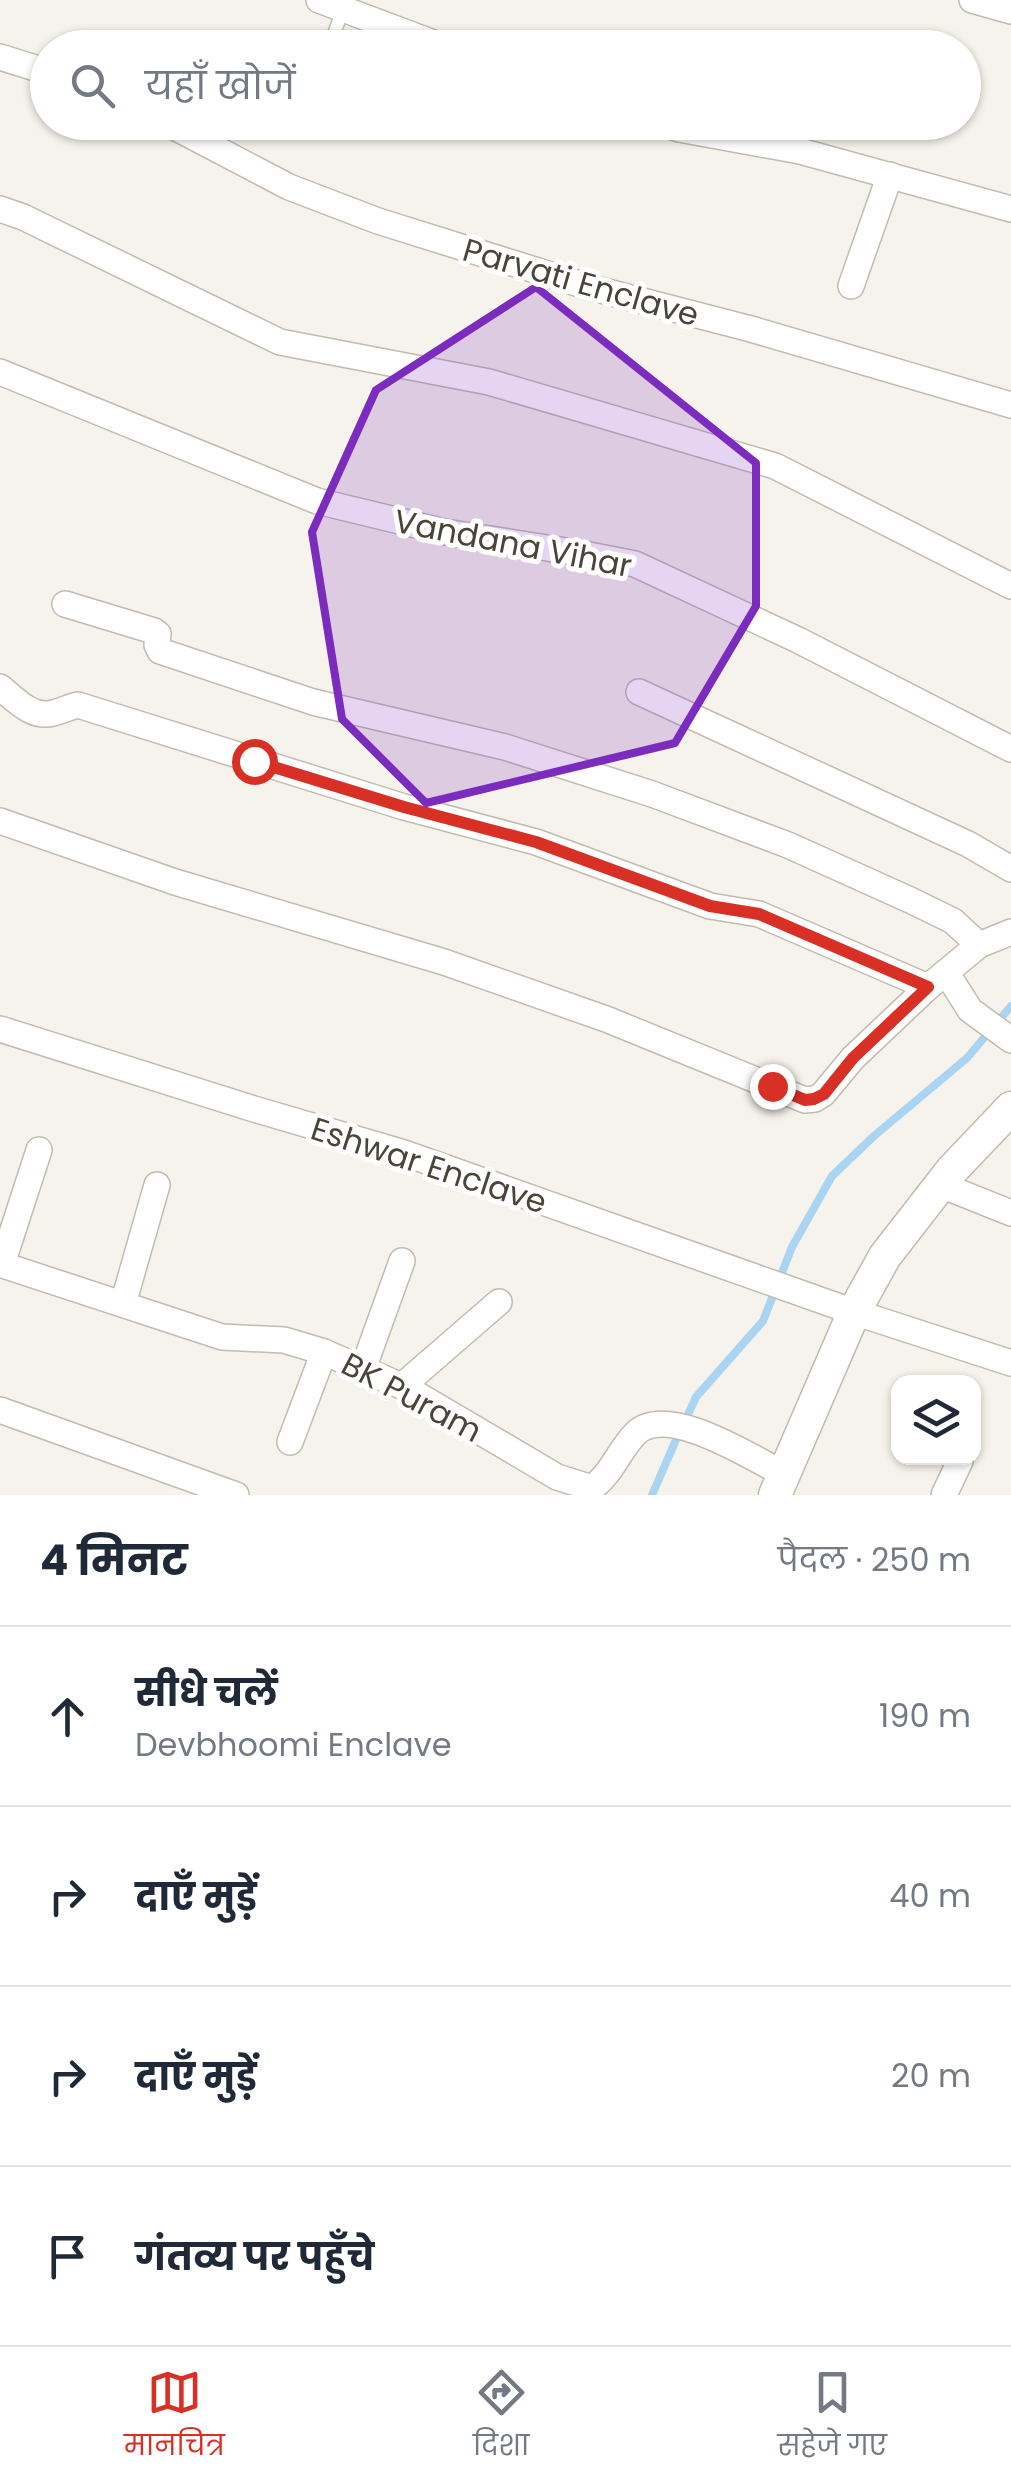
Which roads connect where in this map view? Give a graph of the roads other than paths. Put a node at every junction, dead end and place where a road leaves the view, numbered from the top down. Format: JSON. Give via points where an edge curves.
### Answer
{"nodes":[{"id":1,"x":972,"y":0,"type":"edge"},
{"id":2,"x":331,"y":4,"type":"edge"},
{"id":3,"x":1011,"y":12,"type":"edge"},
{"id":4,"x":330,"y":30,"type":"edge"},
{"id":5,"x":400,"y":30,"type":"edge"},
{"id":6,"x":0,"y":57,"type":"edge"},
{"id":7,"x":30,"y":66,"type":"edge"},
{"id":8,"x":200,"y":140,"type":"edge"},
{"id":9,"x":742,"y":140,"type":"edge"},
{"id":10,"x":890,"y":176,"type":"junction"},
{"id":11,"x":0,"y":208,"type":"edge"},
{"id":12,"x":1011,"y":209,"type":"edge"},
{"id":13,"x":852,"y":286,"type":"dead end"},
{"id":14,"x":0,"y":372,"type":"edge"},
{"id":15,"x":1011,"y":406,"type":"edge"},
{"id":16,"x":1011,"y":586,"type":"edge"},
{"id":17,"x":65,"y":604,"type":"dead end"},
{"id":18,"x":0,"y":688,"type":"edge"},
{"id":19,"x":639,"y":692,"type":"dead end"},
{"id":20,"x":1011,"y":749,"type":"edge"},
{"id":21,"x":0,"y":821,"type":"edge"},
{"id":22,"x":1011,"y":869,"type":"edge"},
{"id":23,"x":1011,"y":932,"type":"edge"},
{"id":24,"x":979,"y":944,"type":"junction"},
{"id":25,"x":937,"y":980,"type":"junction"},
{"id":26,"x":0,"y":1029,"type":"edge"},
{"id":27,"x":1008,"y":1039,"type":"edge"},
{"id":28,"x":1011,"y":1108,"type":"edge"},
{"id":29,"x":38,"y":1150,"type":"dead end"},
{"id":30,"x":157,"y":1185,"type":"dead end"},
{"id":31,"x":941,"y":1185,"type":"junction"},
{"id":32,"x":1011,"y":1214,"type":"edge"},
{"id":33,"x":402,"y":1260,"type":"dead end"},
{"id":34,"x":1,"y":1264,"type":"edge"},
{"id":35,"x":499,"y":1302,"type":"dead end"},
{"id":36,"x":123,"y":1304,"type":"junction"},
{"id":37,"x":854,"y":1312,"type":"junction"},
{"id":38,"x":324,"y":1352,"type":"junction"},
{"id":39,"x":1011,"y":1363,"type":"edge"},
{"id":40,"x":363,"y":1369,"type":"junction"},
{"id":41,"x":402,"y":1386,"type":"junction"},
{"id":42,"x":0,"y":1410,"type":"edge"},
{"id":43,"x":290,"y":1442,"type":"dead end"},
{"id":44,"x":958,"y":1465,"type":"edge"},
{"id":45,"x":779,"y":1484,"type":"edge"},
{"id":46,"x":236,"y":1495,"type":"edge"},
{"id":47,"x":944,"y":1495,"type":"edge"}],
"edges":[{"from":1,"to":3,"type":"street"},
{"from":2,"to":4,"type":"lane"},
{"from":2,"to":5,"type":"street"},
{"from":6,"to":7,"type":"street"},
{"from":8,"to":15,"type":"street","name":"Parvati Enclave","via":[[378,221]]},
{"from":9,"to":10,"type":"street"},
{"from":10,"to":12,"type":"street"},
{"from":10,"to":13,"type":"street"},
{"from":11,"to":16,"type":"street","via":[[280,342],[489,382],[775,466]]},
{"from":14,"to":20,"type":"street","name":"Vandana Vihar","via":[[317,501],[445,532],[635,564]]},
{"from":17,"to":24,"type":"street","via":[[154,631],[160,651],[313,702],[505,747],[652,794],[910,900],[954,921]]},
{"from":18,"to":25,"type":"street","via":[[32,712],[78,706],[536,842],[710,906],[749,910]]},
{"from":19,"to":22,"type":"street"},
{"from":21,"to":25,"type":"street","via":[[606,1018],[805,1100],[824,1094]]},
{"from":23,"to":24,"type":"street"},
{"from":24,"to":25,"type":"street"},
{"from":25,"to":27,"type":"street"},
{"from":26,"to":37,"type":"street","name":"Eshwar Enclave","via":[[404,1153]]},
{"from":28,"to":31,"type":"street"},
{"from":29,"to":34,"type":"street"},
{"from":30,"to":36,"type":"street"},
{"from":31,"to":32,"type":"street"},
{"from":31,"to":37,"type":"street","via":[[886,1256]]},
{"from":33,"to":40,"type":"street"},
{"from":34,"to":36,"type":"street","name":"BK Puram"},
{"from":35,"to":41,"type":"street"},
{"from":36,"to":38,"type":"street","name":"BK Puram","via":[[222,1337],[284,1340]]},
{"from":37,"to":39,"type":"street","name":"Eshwar Enclave"},
{"from":37,"to":45,"type":"street"},
{"from":38,"to":40,"type":"street","name":"BK Puram"},
{"from":38,"to":43,"type":"street"},
{"from":40,"to":41,"type":"street","name":"BK Puram"},
{"from":41,"to":45,"type":"street","name":"BK Puram","via":[[557,1478],[592,1488],[650,1423],[686,1427]]},
{"from":42,"to":46,"type":"street"},
{"from":44,"to":47,"type":"street"}]}
